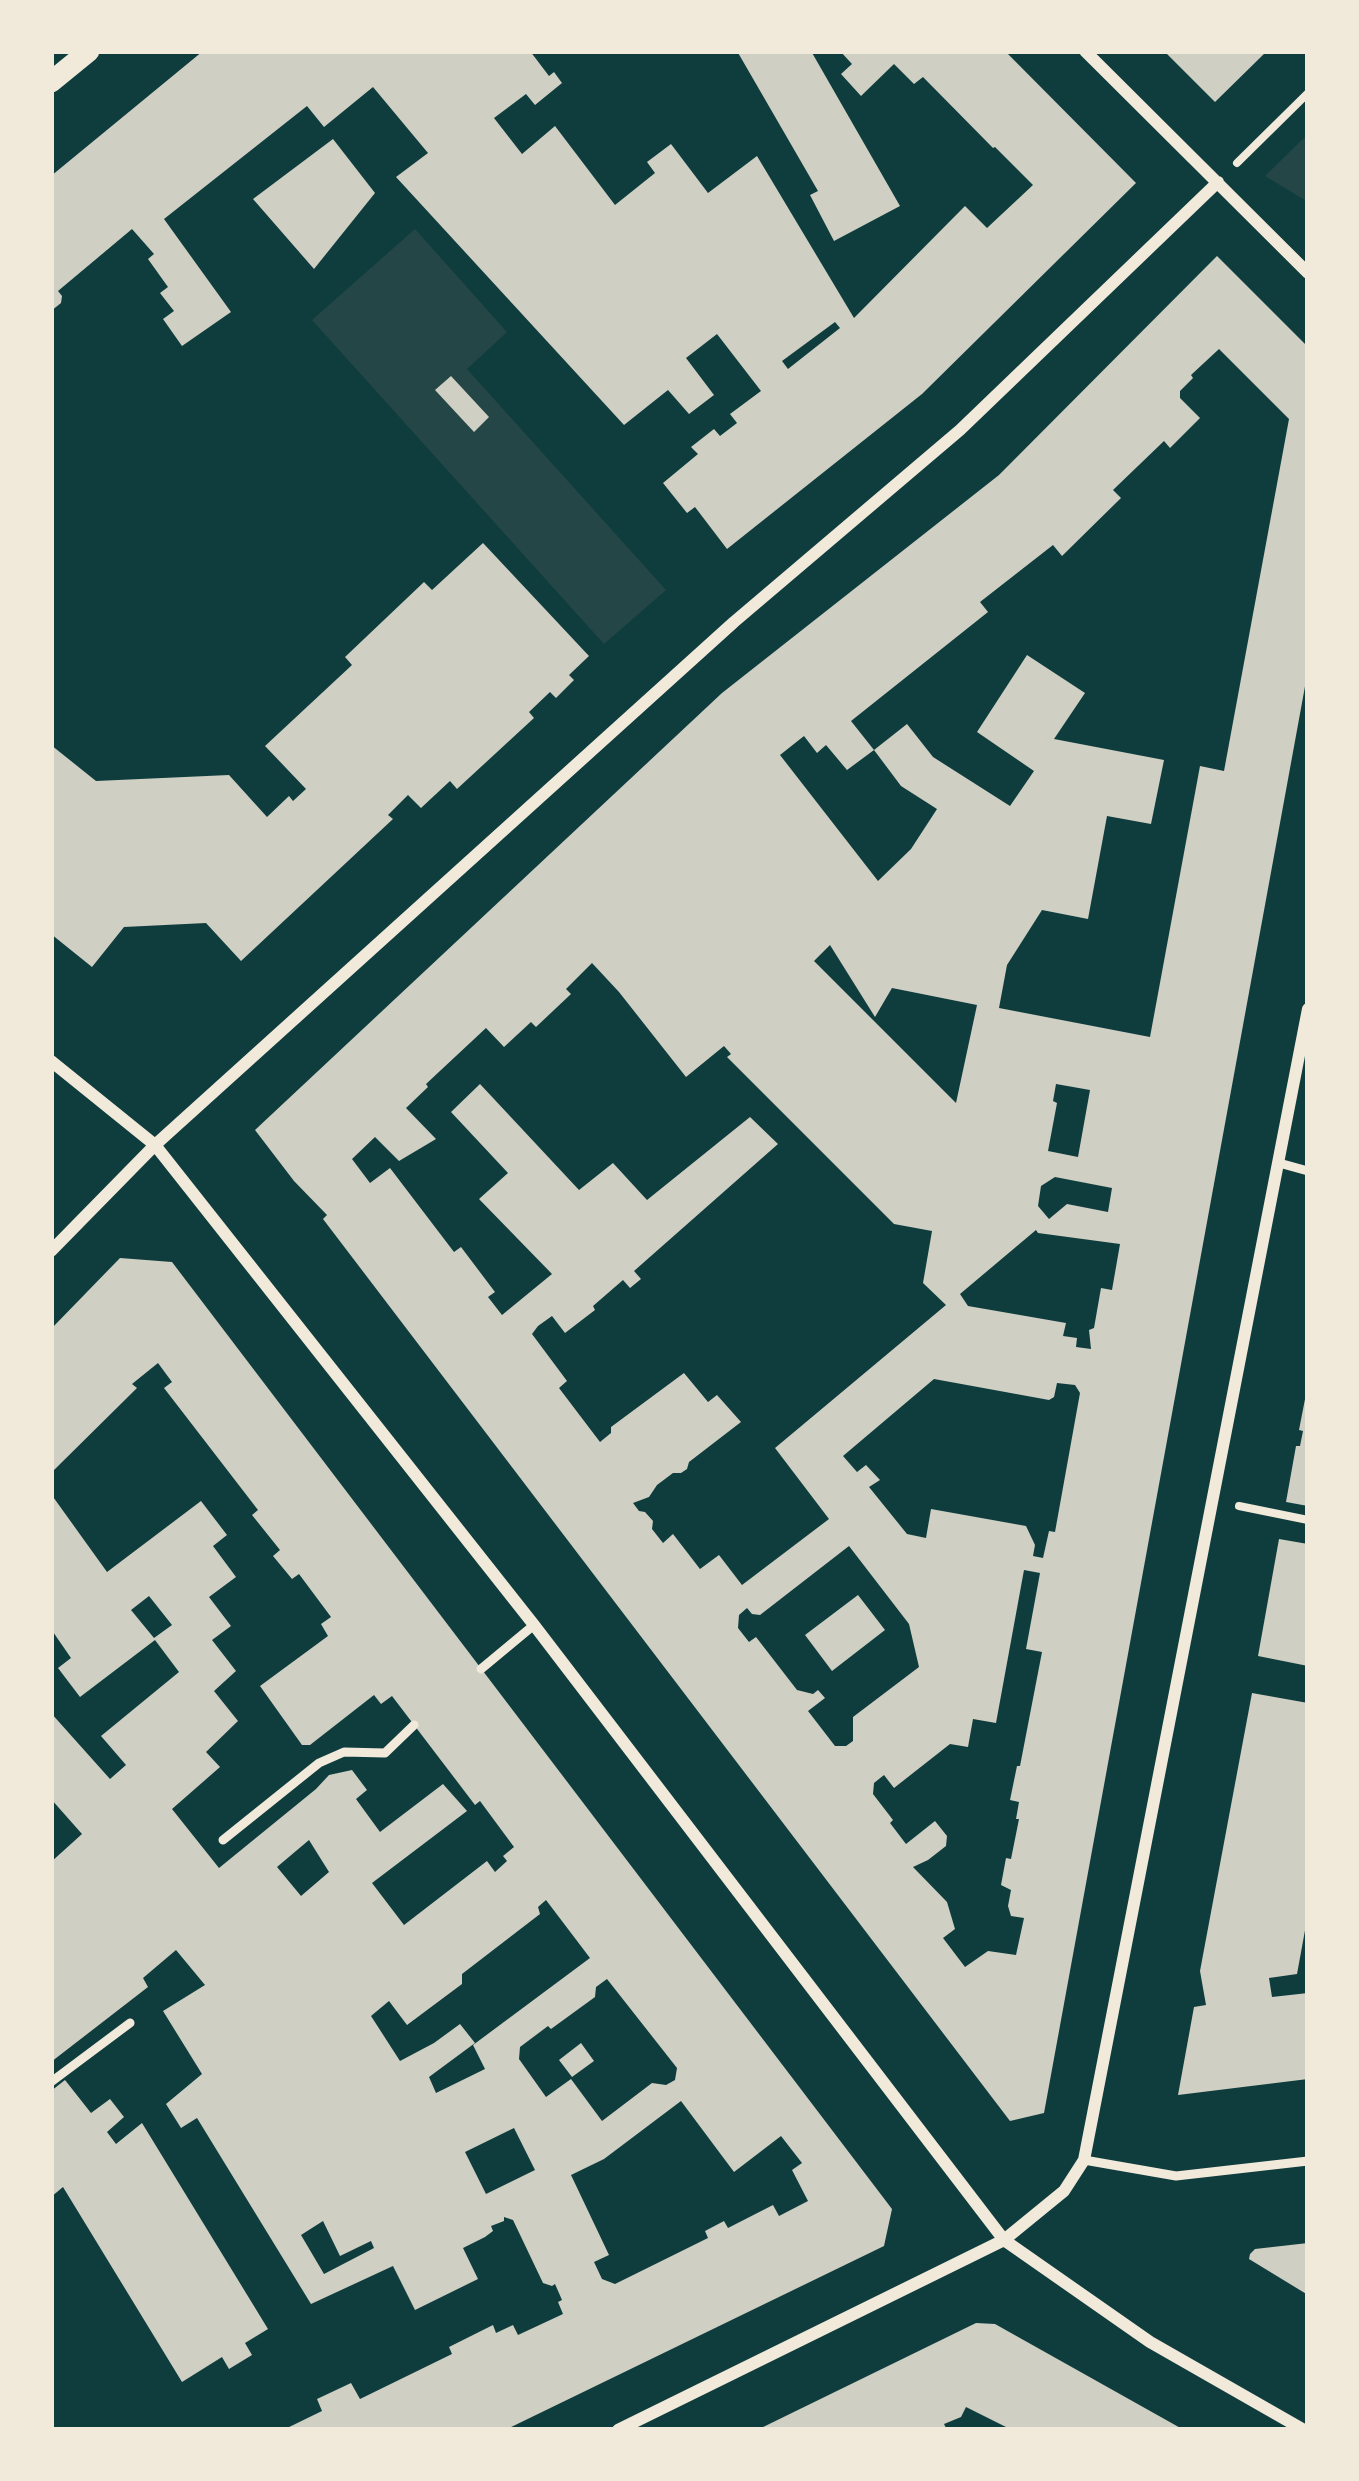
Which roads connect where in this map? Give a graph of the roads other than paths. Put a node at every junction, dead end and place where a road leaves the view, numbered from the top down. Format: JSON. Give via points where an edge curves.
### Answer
{"nodes":[{"id":1,"x":89,"y":51,"type":"edge"},
{"id":2,"x":1085,"y":51,"type":"edge"},
{"id":3,"x":51,"y":82,"type":"edge"},
{"id":4,"x":1218,"y":182,"type":"junction"},
{"id":5,"x":1308,"y":273,"type":"edge"},
{"id":6,"x":1308,"y":1009,"type":"edge"},
{"id":7,"x":51,"y":1061,"type":"edge"},
{"id":8,"x":155,"y":1145,"type":"junction"},
{"id":9,"x":1279,"y":1163,"type":"junction"},
{"id":10,"x":1308,"y":1171,"type":"edge"},
{"id":11,"x":51,"y":1251,"type":"edge"},
{"id":12,"x":533,"y":1625,"type":"junction"},
{"id":13,"x":481,"y":1669,"type":"dead end"},
{"id":14,"x":414,"y":1725,"type":"dead end"},
{"id":15,"x":223,"y":1840,"type":"dead end"},
{"id":16,"x":130,"y":2024,"type":"dead end"},
{"id":17,"x":51,"y":2082,"type":"edge"},
{"id":18,"x":1084,"y":2160,"type":"junction"},
{"id":19,"x":1308,"y":2161,"type":"edge"},
{"id":20,"x":1004,"y":2240,"type":"junction"},
{"id":21,"x":618,"y":2430,"type":"edge"},
{"id":22,"x":1304,"y":2430,"type":"edge"}],
"edges":[{"from":1,"to":3,"type":"street"},
{"from":2,"to":4,"type":"street"},
{"from":4,"to":5,"type":"street"},
{"from":4,"to":8,"type":"street","via":[[960,430],[734,622]]},
{"from":6,"to":9,"type":"street"},
{"from":7,"to":8,"type":"street"},
{"from":8,"to":11,"type":"street"},
{"from":8,"to":12,"type":"street"},
{"from":9,"to":10,"type":"lane"},
{"from":9,"to":18,"type":"street"},
{"from":12,"to":13,"type":"lane"},
{"from":12,"to":20,"type":"street"},
{"from":14,"to":15,"type":"lane","via":[[385,1753],[344,1752],[319,1763]]},
{"from":16,"to":17,"type":"lane"},
{"from":18,"to":19,"type":"lane","via":[[1176,2176]]},
{"from":18,"to":20,"type":"street","via":[[1064,2192]]},
{"from":20,"to":21,"type":"street"},
{"from":20,"to":22,"type":"street","via":[[1150,2342]]}]}
